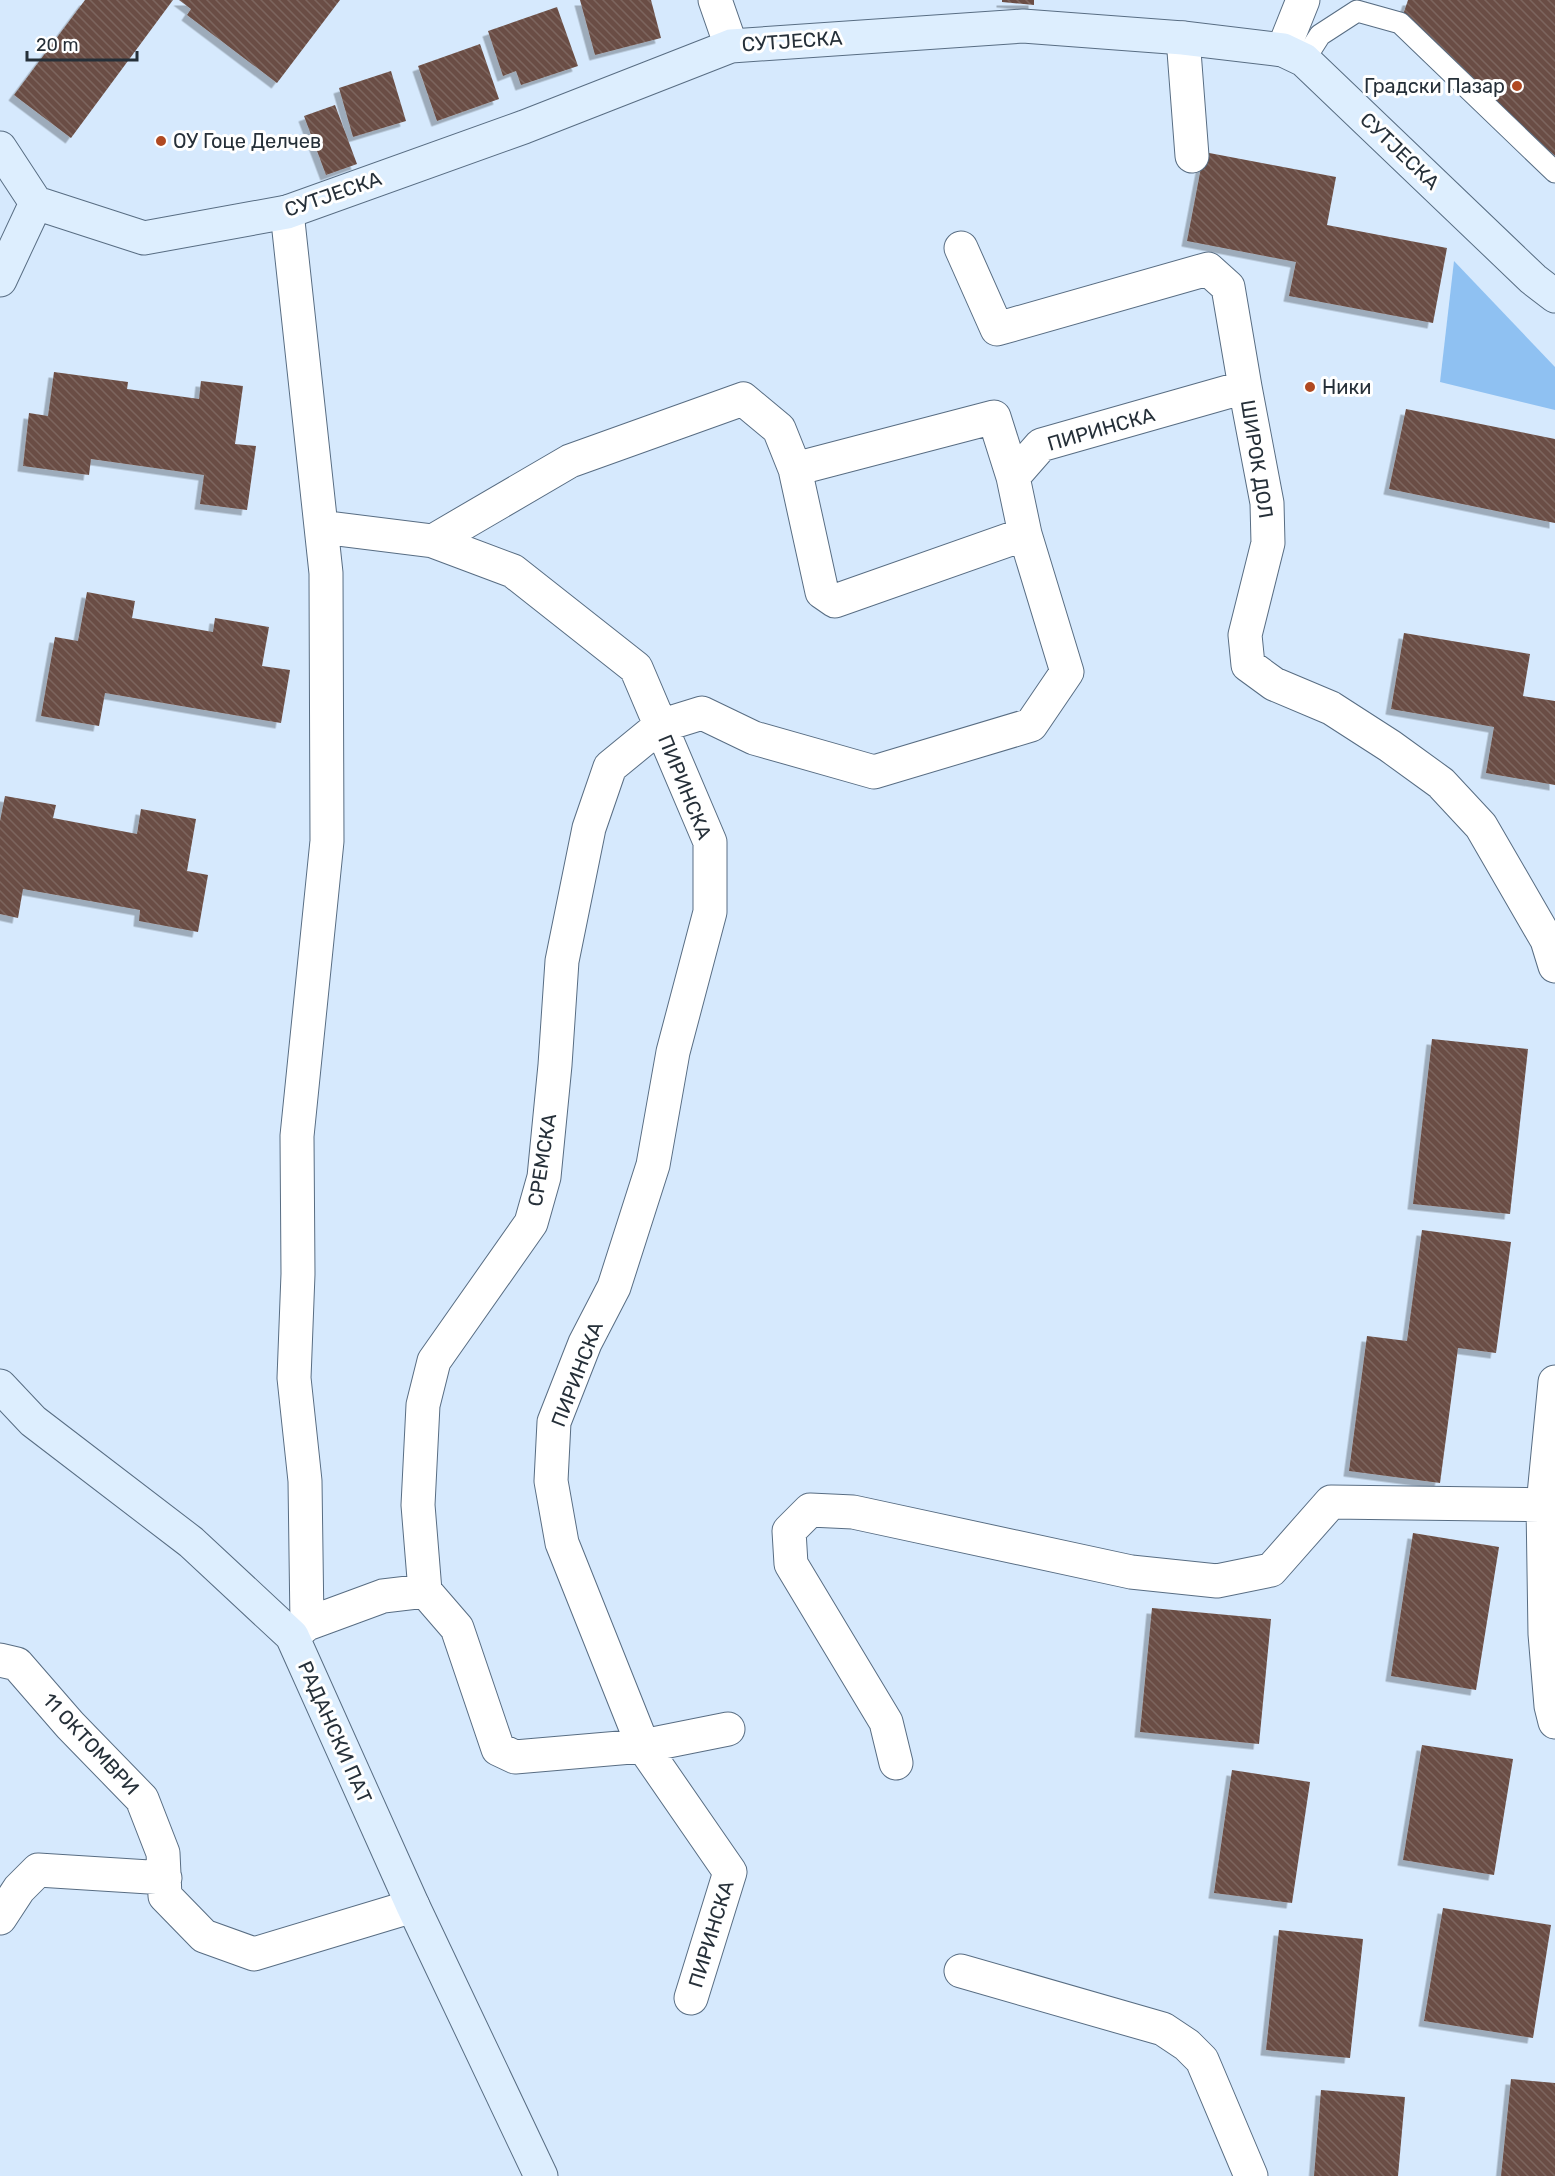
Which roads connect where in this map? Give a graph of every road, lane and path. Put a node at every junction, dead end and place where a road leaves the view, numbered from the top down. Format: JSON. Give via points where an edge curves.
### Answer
{"nodes":[{"id":1,"x":715,"y":0,"type":"edge"},
{"id":2,"x":1303,"y":0,"type":"edge"},
{"id":3,"x":1183,"y":38,"type":"junction"},
{"id":4,"x":731,"y":46,"type":"junction"},
{"id":5,"x":1293,"y":55,"type":"junction"},
{"id":6,"x":0,"y":148,"type":"edge"},
{"id":7,"x":1192,"y":156,"type":"dead end"},
{"id":8,"x":1555,"y":172,"type":"edge"},
{"id":9,"x":36,"y":203,"type":"junction"},
{"id":10,"x":287,"y":212,"type":"junction"},
{"id":11,"x":961,"y":248,"type":"dead end"},
{"id":12,"x":0,"y":280,"type":"edge"},
{"id":13,"x":1555,"y":296,"type":"edge"},
{"id":14,"x":1245,"y":387,"type":"junction"},
{"id":15,"x":795,"y":469,"type":"junction"},
{"id":16,"x":1013,"y":477,"type":"junction"},
{"id":17,"x":321,"y":527,"type":"junction"},
{"id":18,"x":1025,"y":534,"type":"junction"},
{"id":19,"x":432,"y":541,"type":"junction"},
{"id":20,"x":660,"y":726,"type":"junction"},
{"id":21,"x":1555,"y":966,"type":"edge"},
{"id":22,"x":1555,"y":1382,"type":"edge"},
{"id":23,"x":0,"y":1386,"type":"edge"},
{"id":24,"x":1549,"y":1505,"type":"edge"},
{"id":25,"x":425,"y":1591,"type":"junction"},
{"id":26,"x":300,"y":1630,"type":"junction"},
{"id":27,"x":0,"y":1660,"type":"edge"},
{"id":28,"x":1555,"y":1722,"type":"edge"},
{"id":29,"x":728,"y":1729,"type":"dead end"},
{"id":30,"x":643,"y":1746,"type":"junction"},
{"id":31,"x":896,"y":1763,"type":"dead end"},
{"id":32,"x":165,"y":1878,"type":"junction"},
{"id":33,"x":413,"y":1906,"type":"junction"},
{"id":34,"x":0,"y":1917,"type":"edge"},
{"id":35,"x":961,"y":1971,"type":"dead end"},
{"id":36,"x":691,"y":1998,"type":"dead end"},
{"id":37,"x":541,"y":2176,"type":"edge"},
{"id":38,"x":1251,"y":2176,"type":"edge"}],
"edges":[{"from":1,"to":4,"type":"street"},
{"from":2,"to":5,"type":"street"},
{"from":3,"to":4,"type":"street","name":"СУТЈЕСКА","via":[[1023,26]]},
{"from":3,"to":5,"type":"street","name":"СУТЈЕСКА"},
{"from":3,"to":7,"type":"street"},
{"from":4,"to":10,"type":"street","name":"СУТЈЕСКА","via":[[524,127]]},
{"from":5,"to":8,"type":"lane","via":[[1357,11],[1400,23]]},
{"from":5,"to":13,"type":"street","name":"СУТЈЕСКА"},
{"from":6,"to":9,"type":"street"},
{"from":9,"to":10,"type":"street","name":"СУТЈЕСКА","via":[[144,238]]},
{"from":9,"to":12,"type":"street"},
{"from":10,"to":17,"type":"street"},
{"from":11,"to":14,"type":"street","name":"ШИРОК ДОЛ","via":[[997,329],[1208,269],[1228,287]]},
{"from":14,"to":16,"type":"street","name":"ПИРИНСКА","via":[[1041,445]]},
{"from":14,"to":21,"type":"street","name":"ШИРОК ДОЛ","via":[[1268,503],[1268,543],[1245,634],[1248,665],[1274,684],[1330,708],[1441,783],[1481,826],[1547,940]]},
{"from":15,"to":16,"type":"street","via":[[994,417]]},
{"from":15,"to":18,"type":"street","via":[[822,592],[835,601]]},
{"from":15,"to":19,"type":"street","via":[[779,429],[743,399],[570,461]]},
{"from":16,"to":18,"type":"street","name":"ПИРИНСКА"},
{"from":17,"to":19,"type":"street","name":"ПИРИНСКА"},
{"from":17,"to":26,"type":"street","via":[[326,573],[327,841],[297,1136],[294,1378],[305,1480]]},
{"from":18,"to":20,"type":"street","name":"ПИРИНСКА","via":[[1067,672],[1031,725],[874,772],[754,738],[702,713]]},
{"from":19,"to":20,"type":"street","name":"ПИРИНСКА","via":[[513,571],[636,668]]},
{"from":20,"to":25,"type":"street","name":"СРЕМСКА","via":[[610,767],[589,828],[562,961],[544,1177],[531,1223],[434,1361],[423,1405],[418,1505]]},
{"from":20,"to":30,"type":"street","name":"ПИРИНСКА","via":[[710,842],[710,912],[673,1052],[653,1165],[614,1287],[585,1343],[554,1422],[551,1481],[562,1543]]},
{"from":22,"to":24,"type":"street"},
{"from":23,"to":26,"type":"street","name":"РАДАНСКИ ПАТ","via":[[33,1421]]},
{"from":24,"to":28,"type":"street","via":[[1545,1634]]},
{"from":24,"to":31,"type":"street","via":[[1331,1502],[1272,1570],[1217,1581],[1131,1572],[853,1512],[810,1510],[789,1530],[791,1564],[886,1722]]},
{"from":25,"to":26,"type":"street","via":[[383,1596]]},
{"from":25,"to":30,"type":"street","via":[[457,1628],[498,1749],[515,1757]]},
{"from":26,"to":33,"type":"street","name":"РАДАНСКИ ПАТ"},
{"from":27,"to":32,"type":"street","name":"11 ОКТОМВРИ","via":[[17,1664],[142,1799],[164,1853]]},
{"from":29,"to":30,"type":"street"},
{"from":30,"to":36,"type":"street","name":"ПИРИНСКА","via":[[730,1872]]},
{"from":32,"to":33,"type":"street","name":"11 ОКТОМВРИ","via":[[165,1896],[204,1936],[254,1954]]},
{"from":32,"to":34,"type":"street","via":[[38,1870]]},
{"from":33,"to":37,"type":"street","name":"РАДАНСКИ ПАТ"},
{"from":35,"to":38,"type":"street","via":[[1163,2029],[1187,2045],[1202,2060]]}]}
